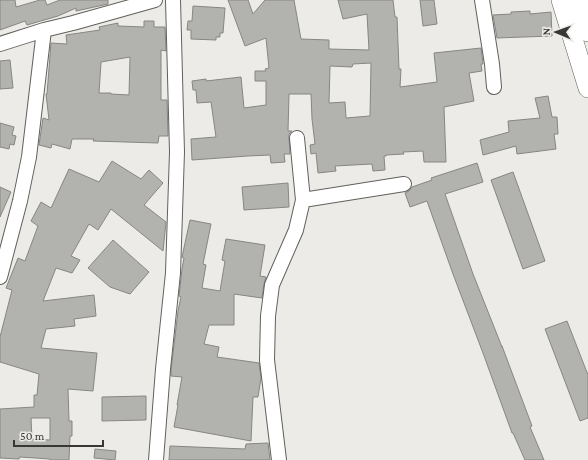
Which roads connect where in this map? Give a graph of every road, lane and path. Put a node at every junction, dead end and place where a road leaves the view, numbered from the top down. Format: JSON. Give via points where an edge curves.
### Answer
{"nodes":[{"id":1,"x":155,"y":0,"type":"edge"},
{"id":2,"x":173,"y":0,"type":"edge"},
{"id":3,"x":482,"y":0,"type":"edge"},
{"id":4,"x":561,"y":0,"type":"edge"},
{"id":5,"x":578,"y":0,"type":"edge"},
{"id":6,"x":44,"y":30,"type":"junction"},
{"id":7,"x":588,"y":32,"type":"edge"},
{"id":8,"x":0,"y":44,"type":"edge"},
{"id":9,"x":494,"y":87,"type":"dead end"},
{"id":10,"x":588,"y":88,"type":"edge"},
{"id":11,"x":297,"y":138,"type":"dead end"},
{"id":12,"x":404,"y":184,"type":"dead end"},
{"id":13,"x":303,"y":200,"type":"junction"},
{"id":14,"x":0,"y":277,"type":"edge"},
{"id":15,"x":156,"y":460,"type":"edge"},
{"id":16,"x":279,"y":460,"type":"edge"}],
"edges":[{"from":1,"to":6,"type":"street"},
{"from":2,"to":15,"type":"street","via":[[177,152],[173,265]]},
{"from":3,"to":9,"type":"street"},
{"from":4,"to":10,"type":"main road"},
{"from":5,"to":7,"type":"main road"},
{"from":6,"to":8,"type":"street"},
{"from":6,"to":14,"type":"street","via":[[29,157]]},
{"from":11,"to":13,"type":"street"},
{"from":12,"to":13,"type":"street"},
{"from":13,"to":16,"type":"street","via":[[296,230],[272,285],[268,316],[267,360]]}]}
